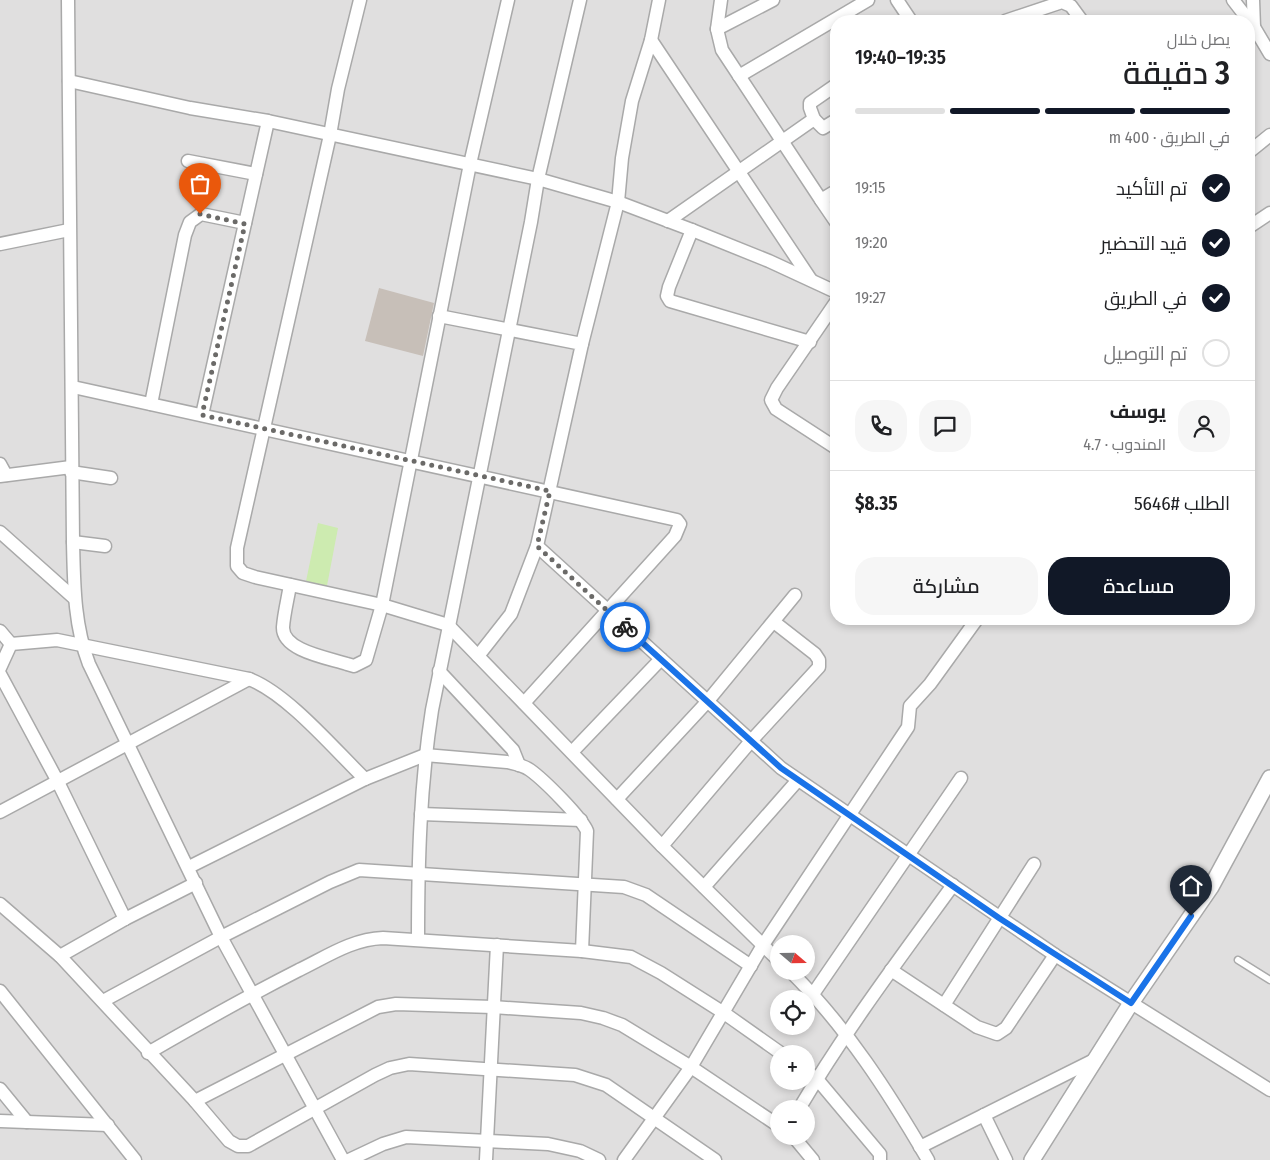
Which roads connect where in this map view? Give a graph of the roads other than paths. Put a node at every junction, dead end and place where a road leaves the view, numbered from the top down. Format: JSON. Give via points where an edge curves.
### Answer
{"nodes":[{"id":1,"x":68,"y":0,"type":"edge"},
{"id":2,"x":360,"y":0,"type":"edge"},
{"id":3,"x":508,"y":0,"type":"edge"},
{"id":4,"x":580,"y":0,"type":"edge"},
{"id":5,"x":659,"y":0,"type":"edge"},
{"id":6,"x":720,"y":0,"type":"edge"},
{"id":7,"x":773,"y":0,"type":"edge"},
{"id":8,"x":868,"y":0,"type":"edge"},
{"id":9,"x":897,"y":0,"type":"edge"},
{"id":10,"x":1233,"y":0,"type":"edge"},
{"id":11,"x":1253,"y":0,"type":"edge"},
{"id":12,"x":843,"y":15,"type":"edge"},
{"id":13,"x":907,"y":15,"type":"edge"},
{"id":14,"x":1027,"y":15,"type":"edge"},
{"id":15,"x":1078,"y":15,"type":"edge"},
{"id":16,"x":1245,"y":15,"type":"edge"},
{"id":17,"x":1254,"y":15,"type":"edge"},
{"id":18,"x":830,"y":22,"type":"edge"},
{"id":19,"x":717,"y":29,"type":"junction"},
{"id":20,"x":1255,"y":29,"type":"edge"},
{"id":21,"x":652,"y":40,"type":"junction"},
{"id":22,"x":1270,"y":54,"type":"edge"},
{"id":23,"x":739,"y":76,"type":"junction"},
{"id":24,"x":69,"y":80,"type":"junction"},
{"id":25,"x":830,"y":90,"type":"edge"},
{"id":26,"x":814,"y":119,"type":"junction"},
{"id":27,"x":268,"y":121,"type":"junction"},
{"id":28,"x":830,"y":124,"type":"edge"},
{"id":29,"x":330,"y":135,"type":"junction"},
{"id":30,"x":1270,"y":135,"type":"edge"},
{"id":31,"x":782,"y":141,"type":"junction"},
{"id":32,"x":1255,"y":147,"type":"edge"},
{"id":33,"x":188,"y":161,"type":"dead end"},
{"id":34,"x":470,"y":164,"type":"junction"},
{"id":35,"x":739,"y":173,"type":"junction"},
{"id":36,"x":256,"y":174,"type":"junction"},
{"id":37,"x":538,"y":179,"type":"junction"},
{"id":38,"x":830,"y":195,"type":"edge"},
{"id":39,"x":821,"y":200,"type":"junction"},
{"id":40,"x":618,"y":202,"type":"junction"},
{"id":41,"x":830,"y":213,"type":"edge"},
{"id":42,"x":1270,"y":214,"type":"edge"},
{"id":43,"x":668,"y":221,"type":"junction"},
{"id":44,"x":1255,"y":223,"type":"edge"},
{"id":45,"x":245,"y":224,"type":"junction"},
{"id":46,"x":69,"y":230,"type":"junction"},
{"id":47,"x":692,"y":230,"type":"junction"},
{"id":48,"x":0,"y":244,"type":"edge"},
{"id":49,"x":811,"y":280,"type":"junction"},
{"id":50,"x":830,"y":289,"type":"edge"},
{"id":51,"x":830,"y":311,"type":"edge"},
{"id":52,"x":439,"y":316,"type":"junction"},
{"id":53,"x":510,"y":330,"type":"junction"},
{"id":54,"x":810,"y":342,"type":"junction"},
{"id":55,"x":582,"y":344,"type":"junction"},
{"id":56,"x":73,"y":387,"type":"junction"},
{"id":57,"x":152,"y":404,"type":"junction"},
{"id":58,"x":202,"y":415,"type":"junction"},
{"id":59,"x":263,"y":428,"type":"junction"},
{"id":60,"x":830,"y":444,"type":"edge"},
{"id":61,"x":412,"y":461,"type":"junction"},
{"id":62,"x":71,"y":469,"type":"junction"},
{"id":63,"x":2,"y":472,"type":"edge"},
{"id":64,"x":479,"y":475,"type":"junction"},
{"id":65,"x":111,"y":478,"type":"dead end"},
{"id":66,"x":550,"y":491,"type":"junction"},
{"id":67,"x":0,"y":532,"type":"edge"},
{"id":68,"x":73,"y":542,"type":"junction"},
{"id":69,"x":105,"y":546,"type":"dead end"},
{"id":70,"x":537,"y":546,"type":"junction"},
{"id":71,"x":290,"y":585,"type":"junction"},
{"id":72,"x":795,"y":596,"type":"dead end"},
{"id":73,"x":74,"y":598,"type":"junction"},
{"id":74,"x":382,"y":605,"type":"junction"},
{"id":75,"x":607,"y":611,"type":"junction"},
{"id":76,"x":774,"y":622,"type":"junction"},
{"id":77,"x":448,"y":625,"type":"junction"},
{"id":78,"x":973,"y":625,"type":"edge"},
{"id":79,"x":0,"y":631,"type":"edge"},
{"id":80,"x":11,"y":644,"type":"junction"},
{"id":81,"x":81,"y":644,"type":"junction"},
{"id":82,"x":478,"y":656,"type":"junction"},
{"id":83,"x":661,"y":659,"type":"junction"},
{"id":84,"x":0,"y":668,"type":"edge"},
{"id":85,"x":439,"y":671,"type":"junction"},
{"id":86,"x":0,"y":674,"type":"edge"},
{"id":87,"x":249,"y":679,"type":"junction"},
{"id":88,"x":707,"y":702,"type":"junction"},
{"id":89,"x":524,"y":703,"type":"junction"},
{"id":90,"x":750,"y":741,"type":"junction"},
{"id":91,"x":127,"y":742,"type":"junction"},
{"id":92,"x":572,"y":752,"type":"junction"},
{"id":93,"x":425,"y":755,"type":"junction"},
{"id":94,"x":519,"y":765,"type":"junction"},
{"id":95,"x":961,"y":778,"type":"dead end"},
{"id":96,"x":1270,"y":778,"type":"edge"},
{"id":97,"x":365,"y":779,"type":"junction"},
{"id":98,"x":57,"y":780,"type":"junction"},
{"id":99,"x":798,"y":780,"type":"junction"},
{"id":100,"x":617,"y":799,"type":"junction"},
{"id":101,"x":0,"y":812,"type":"edge"},
{"id":102,"x":421,"y":814,"type":"junction"},
{"id":103,"x":848,"y":815,"type":"junction"},
{"id":104,"x":581,"y":820,"type":"junction"},
{"id":105,"x":662,"y":846,"type":"junction"},
{"id":106,"x":907,"y":855,"type":"junction"},
{"id":107,"x":1034,"y":864,"type":"dead end"},
{"id":108,"x":189,"y":867,"type":"junction"},
{"id":109,"x":418,"y":874,"type":"junction"},
{"id":110,"x":196,"y":883,"type":"junction"},
{"id":111,"x":585,"y":884,"type":"junction"},
{"id":112,"x":953,"y":885,"type":"junction"},
{"id":113,"x":704,"y":887,"type":"junction"},
{"id":114,"x":0,"y":904,"type":"edge"},
{"id":115,"x":999,"y":918,"type":"junction"},
{"id":116,"x":125,"y":919,"type":"junction"},
{"id":117,"x":221,"y":937,"type":"junction"},
{"id":118,"x":418,"y":939,"type":"junction"},
{"id":119,"x":497,"y":945,"type":"junction"},
{"id":120,"x":763,"y":946,"type":"junction"},
{"id":121,"x":582,"y":951,"type":"junction"},
{"id":122,"x":770,"y":953,"type":"edge"},
{"id":123,"x":1055,"y":955,"type":"junction"},
{"id":124,"x":60,"y":956,"type":"junction"},
{"id":125,"x":1238,"y":960,"type":"dead end"},
{"id":126,"x":751,"y":966,"type":"junction"},
{"id":127,"x":891,"y":970,"type":"junction"},
{"id":128,"x":799,"y":980,"type":"edge"},
{"id":129,"x":1270,"y":980,"type":"edge"},
{"id":130,"x":809,"y":990,"type":"edge"},
{"id":131,"x":0,"y":991,"type":"edge"},
{"id":132,"x":815,"y":991,"type":"edge"},
{"id":133,"x":252,"y":994,"type":"junction"},
{"id":134,"x":815,"y":996,"type":"edge"},
{"id":135,"x":103,"y":1002,"type":"junction"},
{"id":136,"x":1131,"y":1003,"type":"junction"},
{"id":137,"x":944,"y":1005,"type":"junction"},
{"id":138,"x":493,"y":1007,"type":"junction"},
{"id":139,"x":724,"y":1013,"type":"junction"},
{"id":140,"x":847,"y":1036,"type":"junction"},
{"id":141,"x":770,"y":1046,"type":"edge"},
{"id":142,"x":148,"y":1053,"type":"junction"},
{"id":143,"x":286,"y":1056,"type":"junction"},
{"id":144,"x":1096,"y":1059,"type":"junction"},
{"id":145,"x":691,"y":1067,"type":"junction"},
{"id":146,"x":490,"y":1070,"type":"junction"},
{"id":147,"x":815,"y":1072,"type":"edge"},
{"id":148,"x":815,"y":1078,"type":"edge"},
{"id":149,"x":0,"y":1089,"type":"edge"},
{"id":150,"x":1270,"y":1090,"type":"edge"},
{"id":151,"x":195,"y":1101,"type":"junction"},
{"id":152,"x":315,"y":1108,"type":"junction"},
{"id":153,"x":984,"y":1115,"type":"junction"},
{"id":154,"x":655,"y":1119,"type":"junction"},
{"id":155,"x":770,"y":1120,"type":"edge"},
{"id":156,"x":0,"y":1122,"type":"edge"},
{"id":157,"x":27,"y":1122,"type":"junction"},
{"id":158,"x":108,"y":1125,"type":"junction"},
{"id":159,"x":487,"y":1140,"type":"junction"},
{"id":160,"x":800,"y":1145,"type":"edge"},
{"id":161,"x":920,"y":1147,"type":"junction"},
{"id":162,"x":134,"y":1160,"type":"edge"},
{"id":163,"x":343,"y":1160,"type":"edge"},
{"id":164,"x":349,"y":1160,"type":"edge"},
{"id":165,"x":486,"y":1160,"type":"edge"},
{"id":166,"x":600,"y":1160,"type":"edge"},
{"id":167,"x":624,"y":1160,"type":"edge"},
{"id":168,"x":716,"y":1160,"type":"edge"},
{"id":169,"x":813,"y":1160,"type":"edge"},
{"id":170,"x":880,"y":1160,"type":"edge"},
{"id":171,"x":928,"y":1160,"type":"edge"},
{"id":172,"x":1006,"y":1160,"type":"edge"},
{"id":173,"x":1032,"y":1160,"type":"edge"}],
"edges":[{"from":1,"to":24,"type":"street"},
{"from":2,"to":29,"type":"street"},
{"from":3,"to":34,"type":"street"},
{"from":4,"to":37,"type":"street"},
{"from":5,"to":21,"type":"street"},
{"from":6,"to":19,"type":"street"},
{"from":7,"to":19,"type":"street"},
{"from":8,"to":12,"type":"street"},
{"from":9,"to":13,"type":"street"},
{"from":10,"to":16,"type":"street"},
{"from":11,"to":17,"type":"street"},
{"from":14,"to":15,"type":"street","via":[[1062,2],[1071,6]]},
{"from":18,"to":23,"type":"street"},
{"from":19,"to":23,"type":"street","via":[[722,50]]},
{"from":20,"to":22,"type":"street"},
{"from":21,"to":35,"type":"street"},
{"from":21,"to":40,"type":"street","via":[[632,101]]},
{"from":23,"to":31,"type":"street"},
{"from":24,"to":27,"type":"street","via":[[190,108]]},
{"from":24,"to":46,"type":"street"},
{"from":25,"to":26,"type":"street","via":[[810,103]]},
{"from":26,"to":28,"type":"street","via":[[823,128]]},
{"from":26,"to":31,"type":"street"},
{"from":27,"to":29,"type":"street"},
{"from":27,"to":36,"type":"street"},
{"from":29,"to":34,"type":"street"},
{"from":29,"to":59,"type":"street"},
{"from":30,"to":32,"type":"street"},
{"from":31,"to":35,"type":"street"},
{"from":31,"to":39,"type":"street"},
{"from":33,"to":36,"type":"street"},
{"from":34,"to":37,"type":"street"},
{"from":34,"to":52,"type":"street"},
{"from":35,"to":43,"type":"street"},
{"from":35,"to":49,"type":"street"},
{"from":36,"to":45,"type":"street"},
{"from":37,"to":40,"type":"street"},
{"from":37,"to":53,"type":"street"},
{"from":38,"to":39,"type":"street"},
{"from":39,"to":41,"type":"street"},
{"from":40,"to":43,"type":"street"},
{"from":40,"to":55,"type":"street"},
{"from":42,"to":44,"type":"street"},
{"from":43,"to":47,"type":"street"},
{"from":45,"to":57,"type":"street","via":[[200,214],[190,222]]},
{"from":45,"to":58,"type":"street"},
{"from":46,"to":48,"type":"street"},
{"from":46,"to":56,"type":"street"},
{"from":47,"to":49,"type":"street"},
{"from":47,"to":54,"type":"street","via":[[669,287],[667,296],[670,301]]},
{"from":49,"to":50,"type":"street"},
{"from":51,"to":54,"type":"street"},
{"from":52,"to":53,"type":"street"},
{"from":52,"to":61,"type":"street"},
{"from":53,"to":55,"type":"street"},
{"from":53,"to":64,"type":"street"},
{"from":54,"to":60,"type":"street","via":[[772,395],[772,403],[776,409]]},
{"from":55,"to":66,"type":"street"},
{"from":56,"to":57,"type":"street"},
{"from":56,"to":62,"type":"street"},
{"from":57,"to":58,"type":"street"},
{"from":58,"to":59,"type":"street"},
{"from":59,"to":61,"type":"street"},
{"from":59,"to":71,"type":"street","via":[[236,562],[243,573]]},
{"from":61,"to":64,"type":"street"},
{"from":61,"to":74,"type":"street"},
{"from":62,"to":63,"type":"street"},
{"from":62,"to":65,"type":"street"},
{"from":62,"to":68,"type":"street"},
{"from":64,"to":66,"type":"street"},
{"from":64,"to":77,"type":"street"},
{"from":66,"to":70,"type":"street"},
{"from":66,"to":75,"type":"street","via":[[667,516],[679,522],[680,527],[674,536]]},
{"from":67,"to":73,"type":"street"},
{"from":68,"to":69,"type":"street"},
{"from":68,"to":73,"type":"street"},
{"from":70,"to":75,"type":"street"},
{"from":70,"to":82,"type":"street","via":[[511,614]]},
{"from":71,"to":74,"type":"street"},
{"from":71,"to":74,"type":"street","via":[[283,629],[288,642],[354,666],[366,660]]},
{"from":72,"to":76,"type":"street"},
{"from":73,"to":81,"type":"street"},
{"from":74,"to":77,"type":"street"},
{"from":75,"to":83,"type":"street"},
{"from":75,"to":89,"type":"street"},
{"from":76,"to":88,"type":"street"},
{"from":76,"to":90,"type":"street","via":[[815,654],[820,664]]},
{"from":77,"to":82,"type":"street"},
{"from":77,"to":85,"type":"street"},
{"from":78,"to":103,"type":"street","via":[[910,706],[908,728]]},
{"from":79,"to":80,"type":"street"},
{"from":80,"to":81,"type":"street","via":[[57,640]]},
{"from":80,"to":84,"type":"street"},
{"from":81,"to":87,"type":"street"},
{"from":81,"to":91,"type":"street"},
{"from":82,"to":89,"type":"street"},
{"from":83,"to":88,"type":"street"},
{"from":83,"to":92,"type":"street"},
{"from":85,"to":93,"type":"street"},
{"from":85,"to":94,"type":"street","via":[[513,750]]},
{"from":86,"to":98,"type":"street"},
{"from":87,"to":91,"type":"street"},
{"from":87,"to":97,"type":"street","via":[[282,699]]},
{"from":88,"to":90,"type":"street"},
{"from":88,"to":100,"type":"street"},
{"from":89,"to":92,"type":"street"},
{"from":90,"to":99,"type":"street"},
{"from":90,"to":105,"type":"street"},
{"from":91,"to":98,"type":"street"},
{"from":91,"to":108,"type":"street"},
{"from":92,"to":100,"type":"street"},
{"from":93,"to":94,"type":"street"},
{"from":93,"to":97,"type":"street"},
{"from":93,"to":102,"type":"street"},
{"from":94,"to":104,"type":"street","via":[[530,771]]},
{"from":95,"to":106,"type":"street"},
{"from":96,"to":136,"type":"street","via":[[1211,887]]},
{"from":97,"to":108,"type":"street"},
{"from":98,"to":101,"type":"street"},
{"from":98,"to":116,"type":"street"},
{"from":99,"to":103,"type":"street"},
{"from":99,"to":113,"type":"street"},
{"from":100,"to":105,"type":"street"},
{"from":102,"to":104,"type":"street"},
{"from":102,"to":109,"type":"street"},
{"from":103,"to":106,"type":"street"},
{"from":103,"to":120,"type":"street"},
{"from":104,"to":111,"type":"street","via":[[588,837]]},
{"from":105,"to":113,"type":"street"},
{"from":106,"to":112,"type":"street"},
{"from":106,"to":132,"type":"street"},
{"from":107,"to":115,"type":"street"},
{"from":108,"to":110,"type":"street"},
{"from":109,"to":111,"type":"street"},
{"from":109,"to":117,"type":"street","via":[[351,872]]},
{"from":109,"to":118,"type":"street"},
{"from":110,"to":116,"type":"street"},
{"from":110,"to":117,"type":"street"},
{"from":111,"to":121,"type":"street"},
{"from":111,"to":126,"type":"street","via":[[624,887],[646,895]]},
{"from":112,"to":115,"type":"street"},
{"from":112,"to":127,"type":"street"},
{"from":113,"to":120,"type":"street"},
{"from":114,"to":124,"type":"street"},
{"from":115,"to":123,"type":"street"},
{"from":115,"to":137,"type":"street"},
{"from":116,"to":124,"type":"street"},
{"from":117,"to":133,"type":"street"},
{"from":117,"to":135,"type":"street"},
{"from":118,"to":119,"type":"street"},
{"from":118,"to":133,"type":"street","via":[[361,940]]},
{"from":119,"to":121,"type":"street"},
{"from":119,"to":138,"type":"street"},
{"from":120,"to":122,"type":"street"},
{"from":120,"to":126,"type":"street"},
{"from":121,"to":139,"type":"street","via":[[616,954],[642,961]]},
{"from":123,"to":136,"type":"street"},
{"from":123,"to":137,"type":"street","via":[[1006,1028],[998,1034],[977,1027]]},
{"from":124,"to":135,"type":"street"},
{"from":125,"to":129,"type":"lane"},
{"from":126,"to":139,"type":"street"},
{"from":127,"to":137,"type":"street"},
{"from":127,"to":140,"type":"street"},
{"from":128,"to":130,"type":"street"},
{"from":131,"to":158,"type":"street"},
{"from":133,"to":142,"type":"street"},
{"from":133,"to":143,"type":"street"},
{"from":134,"to":140,"type":"street"},
{"from":135,"to":142,"type":"street"},
{"from":136,"to":144,"type":"street"},
{"from":136,"to":150,"type":"street"},
{"from":138,"to":143,"type":"street","via":[[396,1004],[378,1007]]},
{"from":138,"to":145,"type":"street","via":[[582,1013],[603,1018]]},
{"from":138,"to":146,"type":"street"},
{"from":139,"to":141,"type":"street"},
{"from":139,"to":145,"type":"street"},
{"from":140,"to":147,"type":"street"},
{"from":140,"to":161,"type":"street"},
{"from":142,"to":151,"type":"street"},
{"from":143,"to":151,"type":"street"},
{"from":143,"to":152,"type":"street"},
{"from":144,"to":153,"type":"street"},
{"from":144,"to":173,"type":"street"},
{"from":145,"to":154,"type":"street"},
{"from":145,"to":155,"type":"street"},
{"from":146,"to":152,"type":"street","via":[[400,1065]]},
{"from":146,"to":154,"type":"street","via":[[575,1075],[591,1079]]},
{"from":146,"to":159,"type":"street"},
{"from":148,"to":170,"type":"street","via":[[880,1154]]},
{"from":149,"to":157,"type":"street"},
{"from":151,"to":152,"type":"street","via":[[229,1141],[243,1147]]},
{"from":152,"to":163,"type":"street"},
{"from":153,"to":161,"type":"street"},
{"from":153,"to":172,"type":"street"},
{"from":154,"to":167,"type":"street"},
{"from":154,"to":168,"type":"street"},
{"from":156,"to":157,"type":"street"},
{"from":157,"to":158,"type":"street"},
{"from":158,"to":162,"type":"street"},
{"from":159,"to":164,"type":"street","via":[[406,1137]]},
{"from":159,"to":165,"type":"street"},
{"from":159,"to":166,"type":"street","via":[[565,1147]]},
{"from":160,"to":169,"type":"street"},
{"from":161,"to":171,"type":"street"}]}
